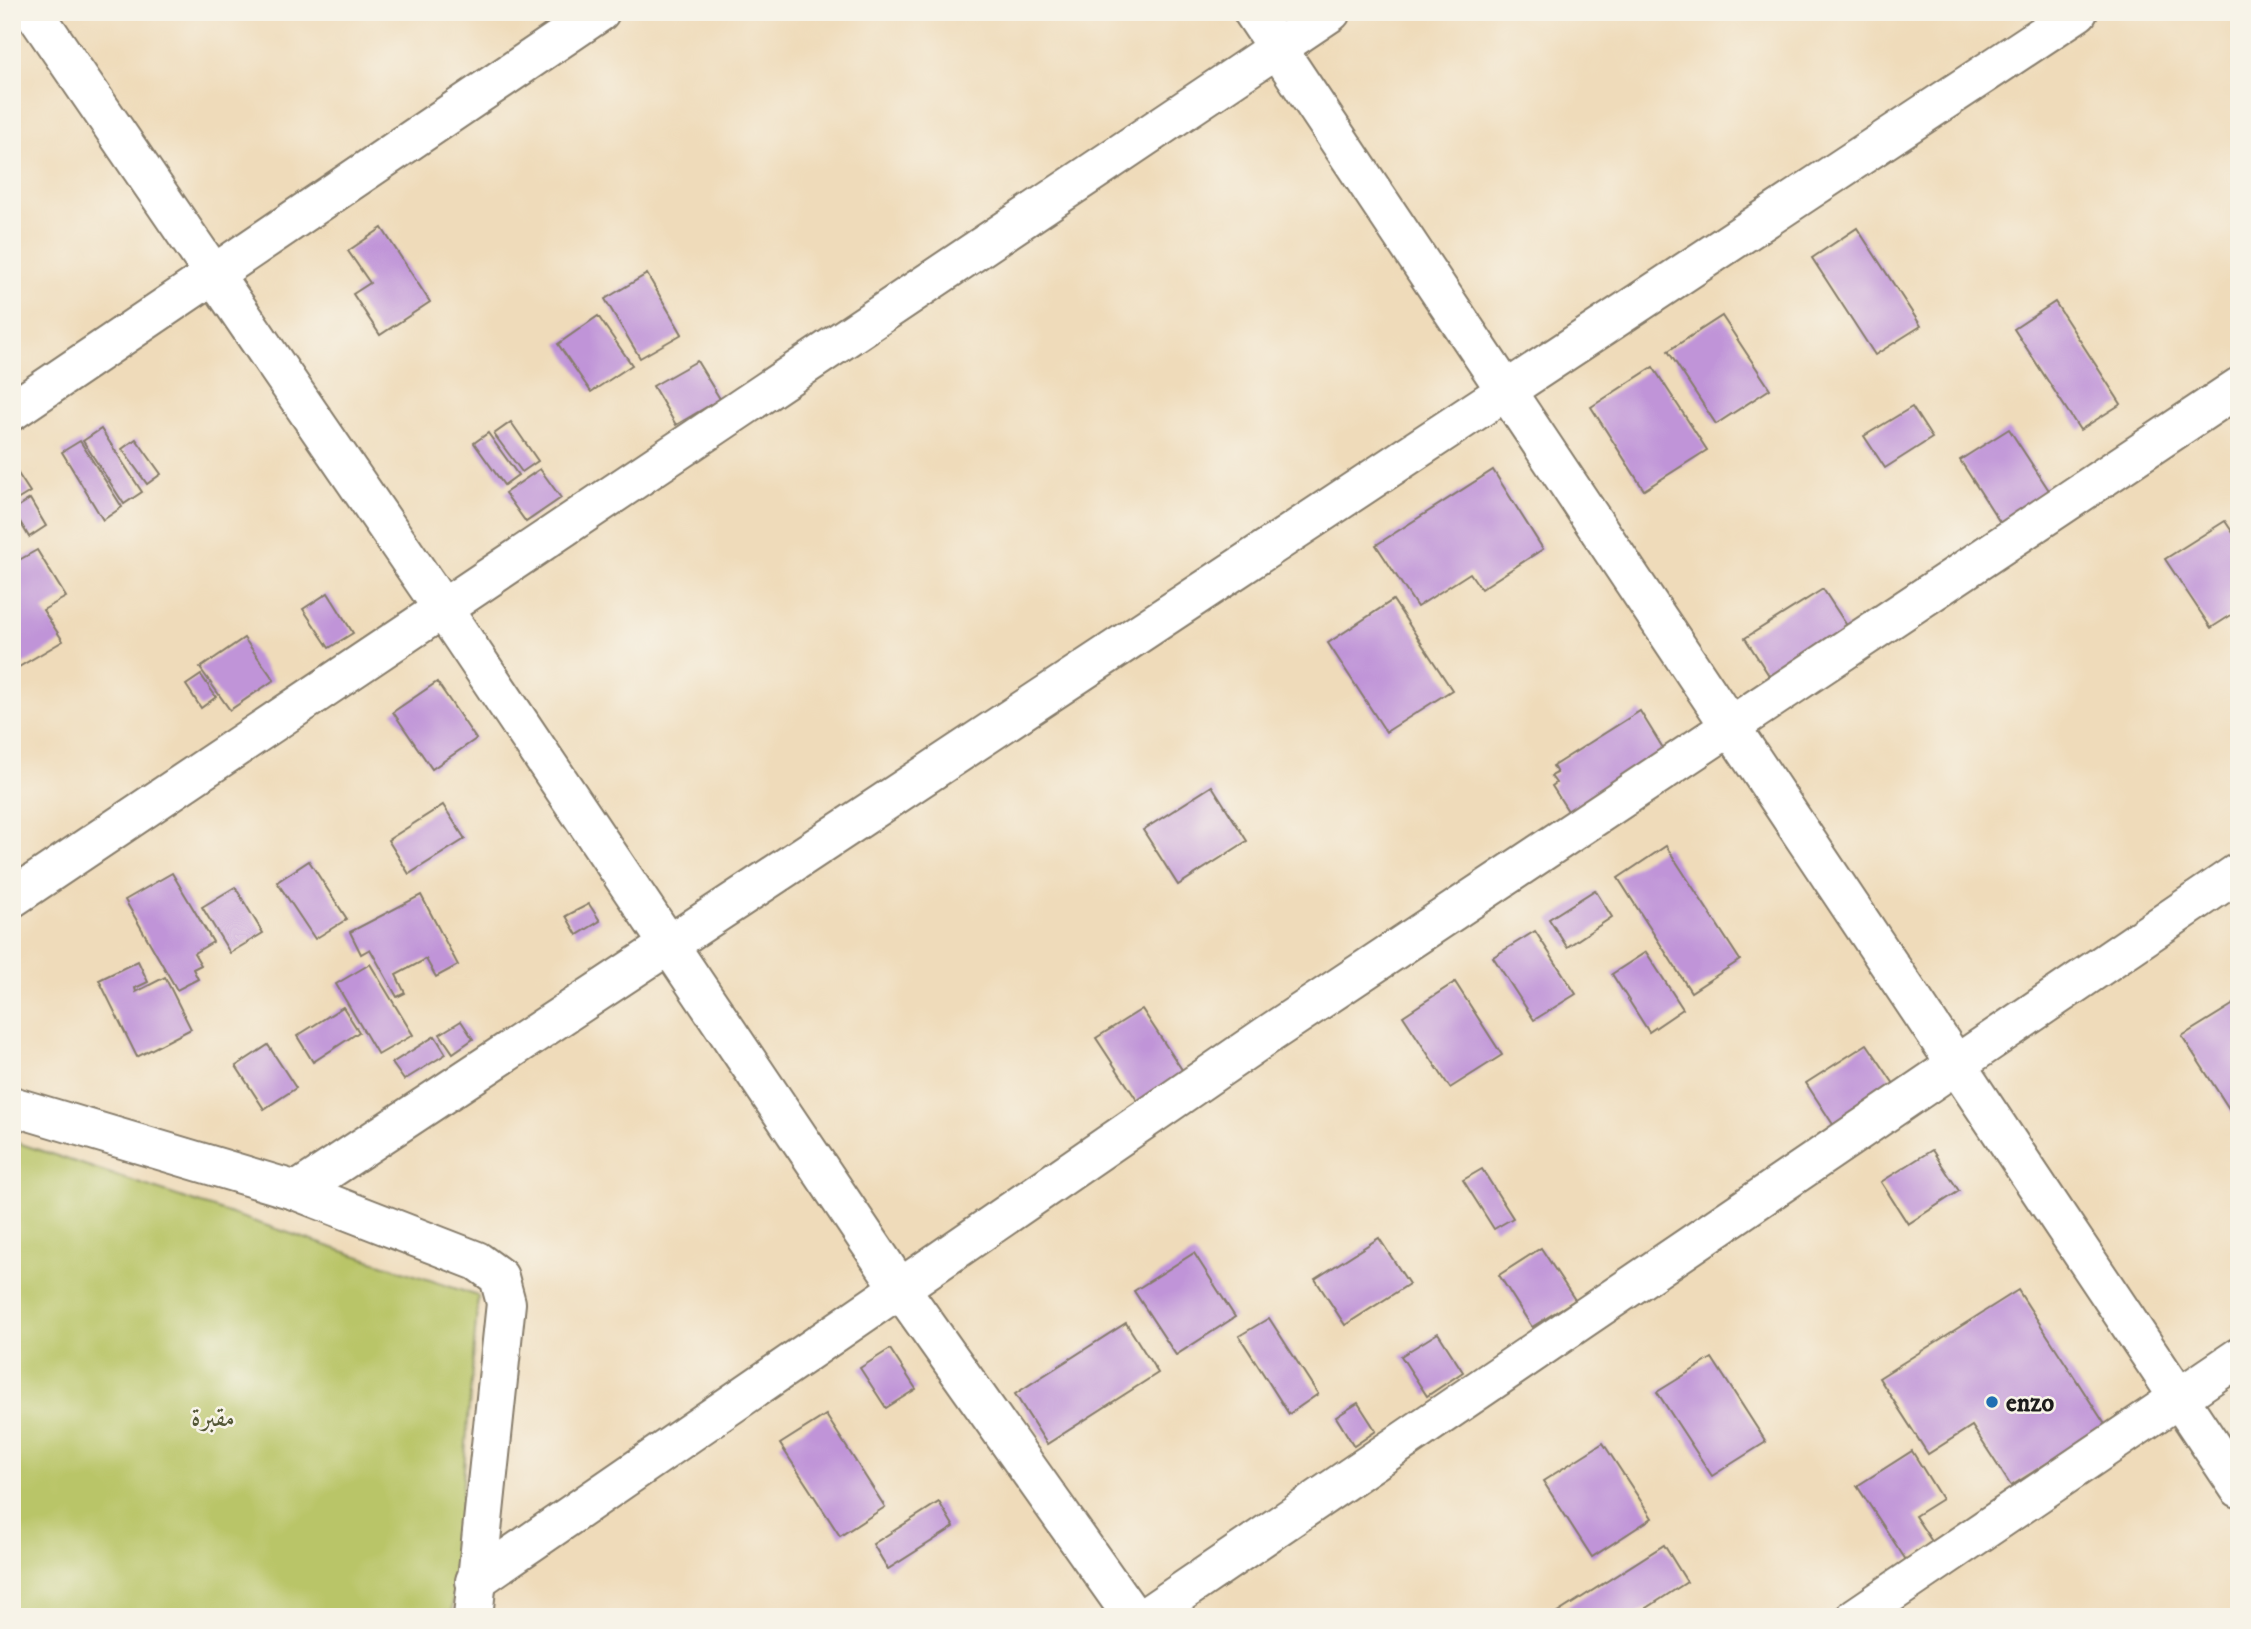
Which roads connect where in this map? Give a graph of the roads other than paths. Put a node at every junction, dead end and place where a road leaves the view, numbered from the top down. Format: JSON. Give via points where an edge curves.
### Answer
{"nodes":[{"id":1,"x":34,"y":12,"type":"edge"},
{"id":2,"x":600,"y":12,"type":"edge"},
{"id":3,"x":1253,"y":12,"type":"edge"},
{"id":4,"x":1331,"y":12,"type":"edge"},
{"id":5,"x":2078,"y":12,"type":"edge"},
{"id":6,"x":1277,"y":47,"type":"junction"},
{"id":7,"x":214,"y":274,"type":"junction"},
{"id":8,"x":2239,"y":387,"type":"edge"},
{"id":9,"x":1506,"y":392,"type":"junction"},
{"id":10,"x":12,"y":411,"type":"edge"},
{"id":11,"x":443,"y":609,"type":"junction"},
{"id":12,"x":1729,"y":726,"type":"junction"},
{"id":13,"x":2239,"y":872,"type":"edge"},
{"id":14,"x":12,"y":898,"type":"edge"},
{"id":15,"x":668,"y":948,"type":"junction"},
{"id":16,"x":1956,"y":1062,"type":"junction"},
{"id":17,"x":12,"y":1106,"type":"edge"},
{"id":18,"x":297,"y":1191,"type":"junction"},
{"id":19,"x":900,"y":1288,"type":"junction"},
{"id":20,"x":2239,"y":1357,"type":"edge"},
{"id":21,"x":2177,"y":1399,"type":"junction"},
{"id":22,"x":2239,"y":1488,"type":"edge"},
{"id":23,"x":474,"y":1599,"type":"edge"},
{"id":24,"x":1133,"y":1617,"type":"edge"},
{"id":25,"x":1145,"y":1617,"type":"edge"},
{"id":26,"x":1856,"y":1617,"type":"edge"}],
"edges":[{"from":1,"to":7,"type":"street"},
{"from":2,"to":7,"type":"street"},
{"from":3,"to":6,"type":"street"},
{"from":4,"to":6,"type":"street"},
{"from":5,"to":9,"type":"street"},
{"from":6,"to":9,"type":"street"},
{"from":6,"to":11,"type":"street"},
{"from":7,"to":10,"type":"street"},
{"from":7,"to":11,"type":"street"},
{"from":8,"to":12,"type":"street"},
{"from":9,"to":12,"type":"street"},
{"from":9,"to":15,"type":"street"},
{"from":11,"to":14,"type":"street"},
{"from":11,"to":15,"type":"street"},
{"from":12,"to":16,"type":"street"},
{"from":12,"to":19,"type":"street"},
{"from":13,"to":16,"type":"street"},
{"from":15,"to":18,"type":"street"},
{"from":15,"to":19,"type":"street"},
{"from":16,"to":21,"type":"street"},
{"from":16,"to":25,"type":"street"},
{"from":17,"to":18,"type":"street"},
{"from":18,"to":23,"type":"street","via":[[477,1261],[499,1277],[506,1303]]},
{"from":19,"to":23,"type":"street"},
{"from":19,"to":24,"type":"street"},
{"from":20,"to":21,"type":"street"},
{"from":21,"to":22,"type":"street"},
{"from":21,"to":26,"type":"street"}]}
